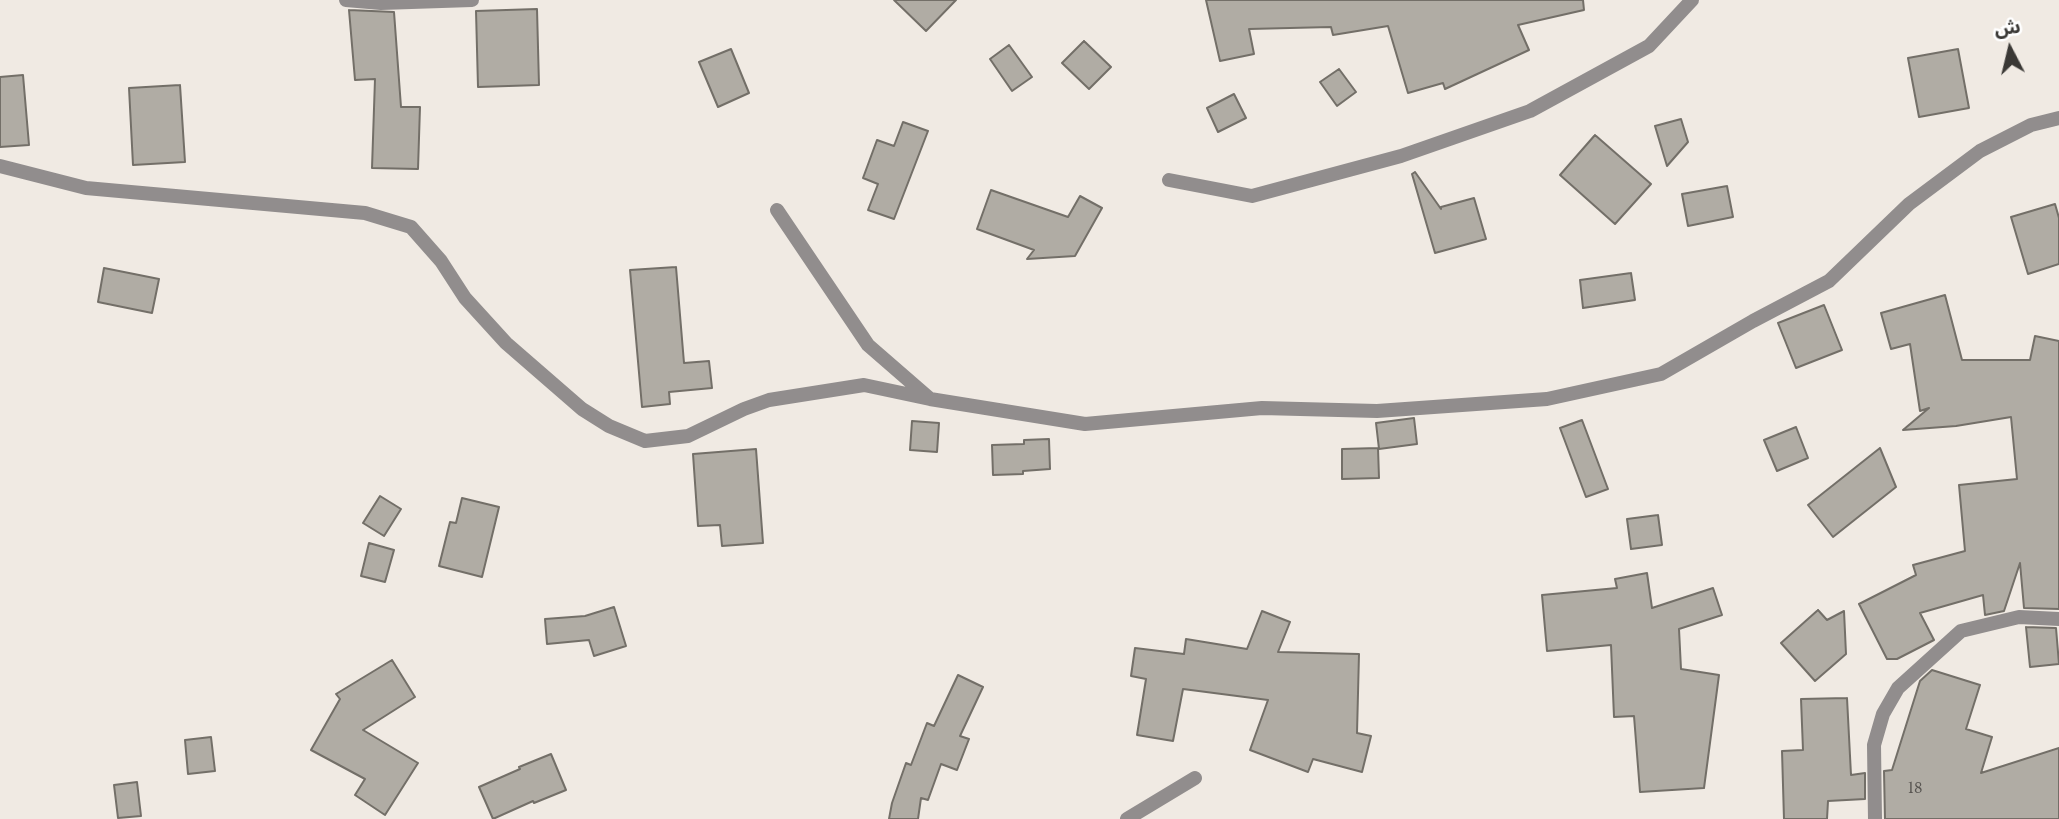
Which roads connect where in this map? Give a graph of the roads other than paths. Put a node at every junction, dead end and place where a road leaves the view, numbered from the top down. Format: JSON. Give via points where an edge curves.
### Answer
{"nodes":[{"id":1,"x":346,"y":0,"type":"edge"},
{"id":2,"x":472,"y":0,"type":"edge"},
{"id":3,"x":1692,"y":0,"type":"edge"},
{"id":4,"x":2059,"y":118,"type":"edge"},
{"id":5,"x":0,"y":166,"type":"edge"},
{"id":6,"x":1169,"y":180,"type":"dead end"},
{"id":7,"x":777,"y":210,"type":"dead end"},
{"id":8,"x":930,"y":399,"type":"junction"},
{"id":9,"x":2059,"y":619,"type":"edge"},
{"id":10,"x":1195,"y":778,"type":"dead end"},
{"id":11,"x":1127,"y":819,"type":"edge"},
{"id":12,"x":1875,"y":819,"type":"edge"}],
"edges":[{"from":1,"to":2,"type":"street"},
{"from":3,"to":6,"type":"street","via":[[1649,46],[1530,111],[1401,156],[1252,196]]},
{"from":4,"to":8,"type":"street","via":[[2031,125],[1980,151],[1909,204],[1829,281],[1661,374],[1547,399],[1377,411],[1262,408],[1085,424]]},
{"from":5,"to":8,"type":"street","via":[[86,188],[365,212],[411,227],[506,343],[582,409],[645,441],[688,436],[769,400],[864,385]]},
{"from":7,"to":8,"type":"street","via":[[868,345]]},
{"from":9,"to":12,"type":"street","via":[[2019,617],[1961,631],[1898,688],[1883,714],[1874,745]]},
{"from":10,"to":11,"type":"street"}]}
